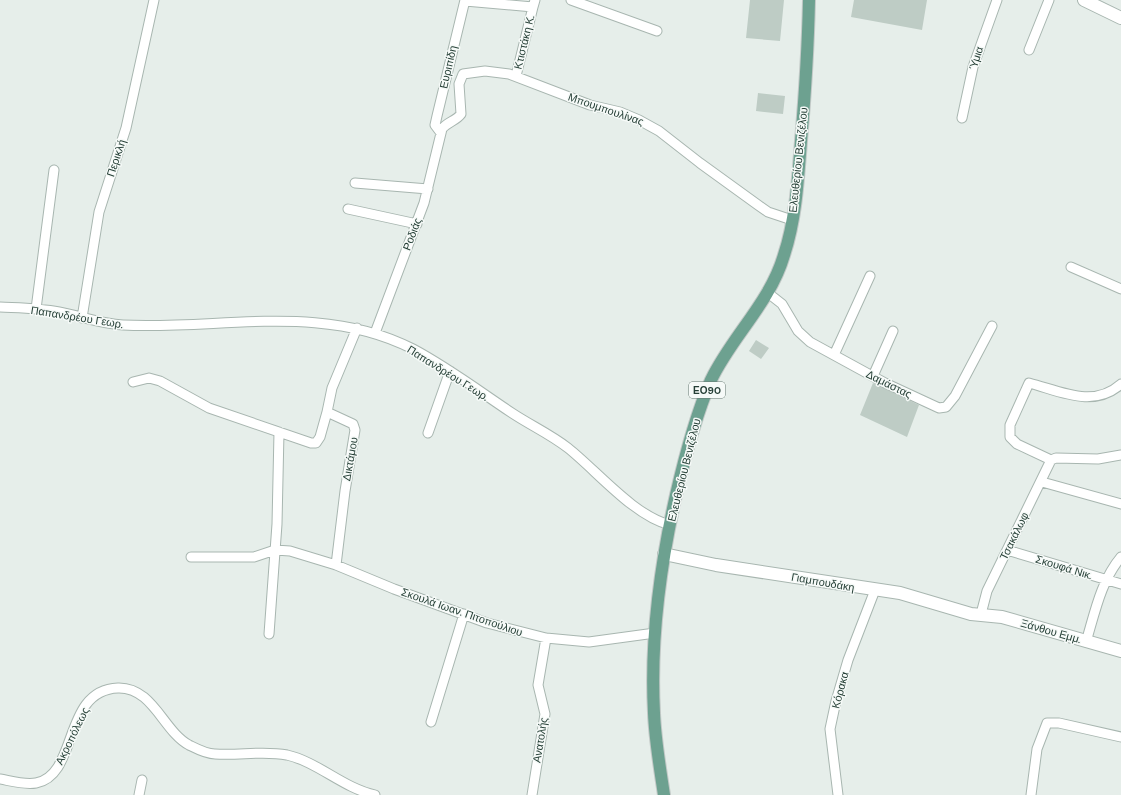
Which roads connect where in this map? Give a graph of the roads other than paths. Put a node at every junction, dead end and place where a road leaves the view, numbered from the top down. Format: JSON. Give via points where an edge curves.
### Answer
{"nodes":[{"id":1,"x":154,"y":0,"type":"edge"},
{"id":2,"x":465,"y":0,"type":"edge"},
{"id":3,"x":571,"y":0,"type":"edge"},
{"id":4,"x":809,"y":0,"type":"edge"},
{"id":5,"x":997,"y":0,"type":"edge"},
{"id":6,"x":1049,"y":0,"type":"edge"},
{"id":7,"x":1084,"y":0,"type":"edge"},
{"id":8,"x":534,"y":4,"type":"edge"},
{"id":9,"x":1121,"y":18,"type":"edge"},
{"id":10,"x":657,"y":31,"type":"dead end"},
{"id":11,"x":1029,"y":50,"type":"dead end"},
{"id":12,"x":516,"y":76,"type":"junction"},
{"id":13,"x":962,"y":118,"type":"dead end"},
{"id":14,"x":441,"y":133,"type":"junction"},
{"id":15,"x":54,"y":170,"type":"dead end"},
{"id":16,"x":355,"y":183,"type":"dead end"},
{"id":17,"x":428,"y":189,"type":"junction"},
{"id":18,"x":348,"y":209,"type":"dead end"},
{"id":19,"x":792,"y":220,"type":"junction"},
{"id":20,"x":417,"y":224,"type":"junction"},
{"id":21,"x":1071,"y":267,"type":"dead end"},
{"id":22,"x":870,"y":276,"type":"dead end"},
{"id":23,"x":1121,"y":289,"type":"edge"},
{"id":24,"x":768,"y":293,"type":"junction"},
{"id":25,"x":0,"y":307,"type":"edge"},
{"id":26,"x":36,"y":309,"type":"junction"},
{"id":27,"x":82,"y":318,"type":"junction"},
{"id":28,"x":992,"y":326,"type":"dead end"},
{"id":29,"x":358,"y":328,"type":"junction"},
{"id":30,"x":893,"y":331,"type":"dead end"},
{"id":31,"x":375,"y":333,"type":"junction"},
{"id":32,"x":834,"y":355,"type":"junction"},
{"id":33,"x":450,"y":371,"type":"junction"},
{"id":34,"x":873,"y":376,"type":"junction"},
{"id":35,"x":133,"y":382,"type":"dead end"},
{"id":36,"x":1121,"y":384,"type":"edge"},
{"id":37,"x":327,"y":412,"type":"junction"},
{"id":38,"x":280,"y":432,"type":"junction"},
{"id":39,"x":428,"y":433,"type":"dead end"},
{"id":40,"x":1121,"y":455,"type":"edge"},
{"id":41,"x":1051,"y":460,"type":"junction"},
{"id":42,"x":1042,"y":482,"type":"junction"},
{"id":43,"x":1121,"y":504,"type":"edge"},
{"id":44,"x":670,"y":525,"type":"junction"},
{"id":45,"x":275,"y":550,"type":"junction"},
{"id":46,"x":1007,"y":550,"type":"junction"},
{"id":47,"x":664,"y":554,"type":"junction"},
{"id":48,"x":191,"y":557,"type":"dead end"},
{"id":49,"x":1121,"y":557,"type":"edge"},
{"id":50,"x":336,"y":565,"type":"junction"},
{"id":51,"x":1106,"y":579,"type":"junction"},
{"id":52,"x":1121,"y":584,"type":"edge"},
{"id":53,"x":875,"y":590,"type":"junction"},
{"id":54,"x":464,"y":614,"type":"junction"},
{"id":55,"x":981,"y":614,"type":"junction"},
{"id":56,"x":655,"y":633,"type":"junction"},
{"id":57,"x":269,"y":634,"type":"dead end"},
{"id":58,"x":546,"y":638,"type":"junction"},
{"id":59,"x":1086,"y":642,"type":"junction"},
{"id":60,"x":1121,"y":651,"type":"edge"},
{"id":61,"x":431,"y":722,"type":"dead end"},
{"id":62,"x":1121,"y":737,"type":"edge"},
{"id":63,"x":0,"y":779,"type":"edge"},
{"id":64,"x":142,"y":780,"type":"dead end"},
{"id":65,"x":139,"y":795,"type":"edge"},
{"id":66,"x":375,"y":795,"type":"edge"},
{"id":67,"x":532,"y":795,"type":"edge"},
{"id":68,"x":664,"y":795,"type":"edge"},
{"id":69,"x":838,"y":795,"type":"edge"},
{"id":70,"x":1031,"y":795,"type":"edge"}],
"edges":[{"from":1,"to":27,"type":"street","name":"Περικλή","via":[[126,128],[99,212]]},
{"from":2,"to":8,"type":"street"},
{"from":2,"to":14,"type":"street","name":"Ευριπίδη","via":[[435,125]]},
{"from":3,"to":10,"type":"street"},
{"from":4,"to":19,"type":"main road","name":"Ελευθερίου Βενιζέλου","number":"ΕΟ90","via":[[802,128]]},
{"from":5,"to":13,"type":"street","name":"Ύμια","via":[[973,67]]},
{"from":6,"to":11,"type":"street"},
{"from":7,"to":9,"type":"street"},
{"from":8,"to":12,"type":"street","name":"Κτιστάκη Κ."},
{"from":12,"to":14,"type":"street","name":"Μπουμπουλίνας","via":[[485,72],[463,74],[459,84],[461,114],[446,124]]},
{"from":12,"to":19,"type":"street","name":"Μπουμπουλίνας","via":[[590,105],[620,112],[649,124],[768,212]]},
{"from":14,"to":17,"type":"street","name":"Ροδιάς"},
{"from":15,"to":26,"type":"street"},
{"from":16,"to":17,"type":"street"},
{"from":17,"to":20,"type":"street","name":"Ροδιάς"},
{"from":18,"to":20,"type":"street"},
{"from":19,"to":24,"type":"main road","name":"Ελευθερίου Βενιζέλου","number":"ΕΟ90","via":[[783,259]]},
{"from":20,"to":31,"type":"street","name":"Ροδιάς"},
{"from":21,"to":23,"type":"street"},
{"from":22,"to":32,"type":"street"},
{"from":24,"to":32,"type":"street","name":"Δαμάστας","via":[[782,304],[802,335]]},
{"from":24,"to":44,"type":"main road","name":"Ελευθερίου Βενιζέλου","number":"ΕΟ90","via":[[723,359],[710,383],[690,438]]},
{"from":25,"to":26,"type":"street","name":"Παπανδρέου Γεωρ."},
{"from":26,"to":27,"type":"street","name":"Παπανδρέου Γεωρ."},
{"from":27,"to":29,"type":"street","name":"Παπανδρέου Γεωρ.","via":[[123,325],[298,321]]},
{"from":28,"to":34,"type":"street","name":"Δαμάστας","via":[[955,396],[946,406],[935,407]]},
{"from":29,"to":31,"type":"street","name":"Παπανδρέου Γεωρ."},
{"from":29,"to":37,"type":"street","via":[[332,388]]},
{"from":30,"to":34,"type":"street"},
{"from":31,"to":33,"type":"street","name":"Παπανδρέου Γεωρ.","via":[[408,347]]},
{"from":32,"to":34,"type":"street","name":"Δαμάστας"},
{"from":33,"to":39,"type":"street"},
{"from":33,"to":44,"type":"street","name":"Παπανδρέου Γεωρ.","via":[[560,442],[645,514]]},
{"from":35,"to":38,"type":"street","via":[[149,378],[160,381],[209,408]]},
{"from":36,"to":41,"type":"street","via":[[1106,394],[1088,398],[1029,383],[1010,425],[1010,437],[1017,444]]},
{"from":37,"to":38,"type":"street","via":[[316,443]]},
{"from":37,"to":50,"type":"street","name":"Δικτάμου","via":[[353,424],[355,430]]},
{"from":38,"to":45,"type":"street"},
{"from":40,"to":41,"type":"street","via":[[1098,459]]},
{"from":41,"to":42,"type":"street","name":"Τσακάλωφ"},
{"from":42,"to":43,"type":"street"},
{"from":42,"to":46,"type":"street","name":"Τσακάλωφ"},
{"from":44,"to":47,"type":"main road","name":"Ελευθερίου Βενιζέλου","number":"ΕΟ90"},
{"from":45,"to":48,"type":"street","via":[[254,557]]},
{"from":45,"to":50,"type":"street","name":"Σκουλά Ιωαν. Πιτοπούλιου","via":[[290,551]]},
{"from":45,"to":57,"type":"street"},
{"from":46,"to":51,"type":"street","name":"Σκουφά Νικ."},
{"from":46,"to":55,"type":"street","name":"Τσακάλωφ","via":[[987,591]]},
{"from":47,"to":53,"type":"street","name":"Γιαμπουδάκη","via":[[716,565]]},
{"from":47,"to":56,"type":"main road","name":"Ελευθερίου Βενιζέλου","number":"ΕΟ90"},
{"from":49,"to":51,"type":"street"},
{"from":50,"to":54,"type":"street","name":"Σκουλά Ιωαν. Πιτοπούλιου"},
{"from":51,"to":52,"type":"street","name":"Σκουφά Νικ."},
{"from":51,"to":59,"type":"street"},
{"from":53,"to":55,"type":"street","name":"Γιαμπουδάκη","via":[[900,593],[957,611]]},
{"from":53,"to":69,"type":"street","name":"Κόρακα","via":[[848,660],[830,729]]},
{"from":54,"to":58,"type":"street","name":"Σκουλά Ιωαν. Πιτοπούλιου","via":[[504,628]]},
{"from":54,"to":61,"type":"street"},
{"from":55,"to":59,"type":"street","name":"Ξάνθου Εμμ.","via":[[1002,617]]},
{"from":56,"to":58,"type":"street","name":"Σκουλά Ιωαν. Πιτοπούλιου","via":[[590,642]]},
{"from":56,"to":68,"type":"main road","name":"Ελευθερίου Βενιζέλου","number":"ΕΟ90","via":[[654,712]]},
{"from":58,"to":67,"type":"street","name":"Ανατολής","via":[[538,685],[545,714]]},
{"from":59,"to":60,"type":"street","name":"Ξάνθου Εμμ."},
{"from":62,"to":70,"type":"street","via":[[1059,723],[1047,723],[1037,749]]},
{"from":63,"to":66,"type":"street","name":"Ακροπόλεως","via":[[32,783],[45,779],[63,758],[86,704],[100,693],[120,688],[143,697],[183,741],[209,754],[265,752],[293,756],[349,786]]},
{"from":64,"to":65,"type":"street"}]}
